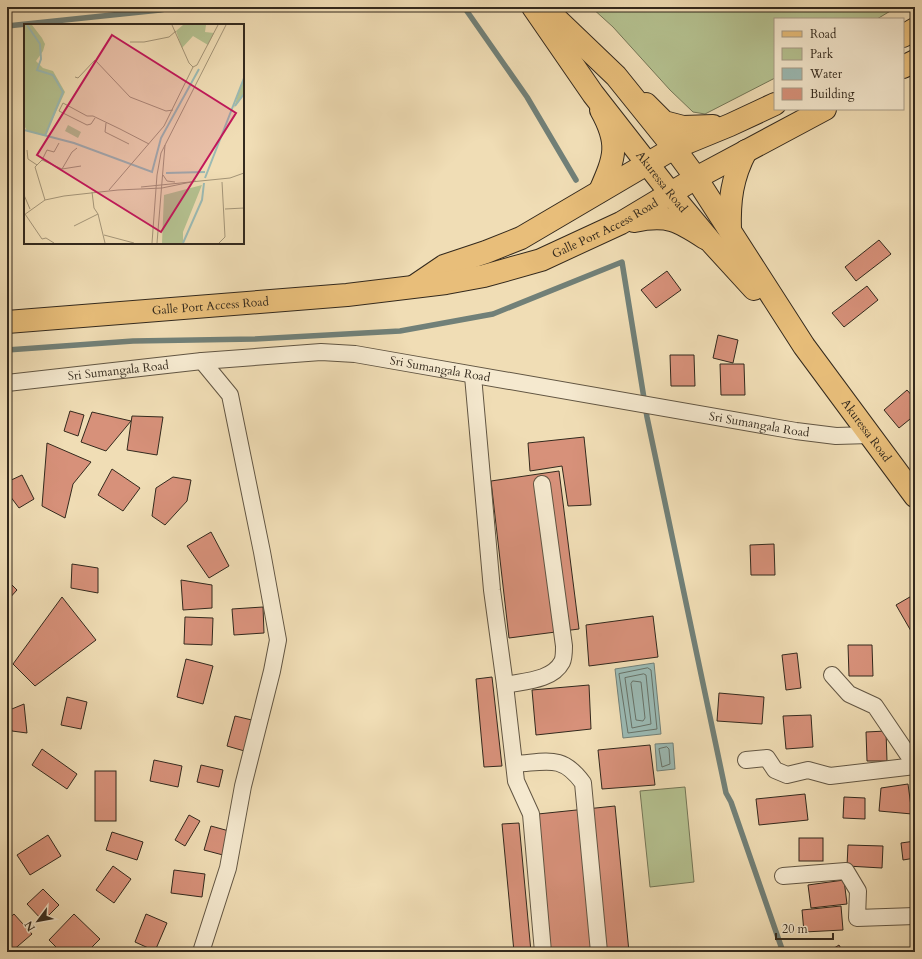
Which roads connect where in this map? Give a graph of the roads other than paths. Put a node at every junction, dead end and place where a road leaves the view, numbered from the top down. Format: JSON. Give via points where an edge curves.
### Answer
{"nodes":[{"id":1,"x":533,"y":7,"type":"edge"},
{"id":2,"x":544,"y":7,"type":"edge"},
{"id":3,"x":915,"y":29,"type":"edge"},
{"id":4,"x":904,"y":35,"type":"edge"},
{"id":5,"x":915,"y":61,"type":"edge"},
{"id":6,"x":904,"y":66,"type":"edge"},
{"id":7,"x":616,"y":76,"type":"junction"},
{"id":8,"x":592,"y":94,"type":"junction"},
{"id":9,"x":774,"y":104,"type":"edge"},
{"id":10,"x":823,"y":110,"type":"edge"},
{"id":11,"x":730,"y":125,"type":"junction"},
{"id":12,"x":674,"y":148,"type":"junction"},
{"id":13,"x":746,"y":151,"type":"junction"},
{"id":14,"x":648,"y":164,"type":"junction"},
{"id":15,"x":696,"y":178,"type":"junction"},
{"id":16,"x":600,"y":191,"type":"junction"},
{"id":17,"x":671,"y":194,"type":"junction"},
{"id":18,"x":621,"y":223,"type":"junction"},
{"id":19,"x":730,"y":230,"type":"junction"},
{"id":20,"x":711,"y":242,"type":"junction"},
{"id":21,"x":413,"y":287,"type":"junction"},
{"id":22,"x":7,"y":322,"type":"edge"},
{"id":23,"x":804,"y":346,"type":"junction"},
{"id":24,"x":202,"y":361,"type":"junction"},
{"id":25,"x":473,"y":376,"type":"junction"},
{"id":26,"x":7,"y":382,"type":"edge"},
{"id":27,"x":870,"y":435,"type":"junction"},
{"id":28,"x":542,"y":484,"type":"dead end"},
{"id":29,"x":915,"y":496,"type":"edge"},
{"id":30,"x":832,"y":675,"type":"dead end"},
{"id":31,"x":505,"y":685,"type":"junction"},
{"id":32,"x":746,"y":760,"type":"dead end"},
{"id":33,"x":515,"y":764,"type":"junction"},
{"id":34,"x":915,"y":765,"type":"edge"},
{"id":35,"x":783,"y":876,"type":"dead end"},
{"id":36,"x":915,"y":916,"type":"edge"},
{"id":37,"x":201,"y":952,"type":"edge"},
{"id":38,"x":543,"y":952,"type":"edge"},
{"id":39,"x":600,"y":952,"type":"edge"}],
"edges":[{"from":1,"to":8,"type":"main road","name":"Akuressa Road"},
{"from":2,"to":7,"type":"main road","name":"Akuressa Road"},
{"from":3,"to":4,"type":"main road"},
{"from":5,"to":6,"type":"main road"},
{"from":7,"to":11,"type":"main road","via":[[664,122],[682,127]]},
{"from":7,"to":12,"type":"main road","name":"Akuressa Road"},
{"from":8,"to":14,"type":"main road","name":"Akuressa Road"},
{"from":8,"to":16,"type":"main road","via":[[610,126],[614,144],[613,162]]},
{"from":9,"to":11,"type":"main road","name":"Galle Port Access Road"},
{"from":10,"to":13,"type":"main road","name":"Galle Port Access Road"},
{"from":11,"to":12,"type":"main road","name":"Galle Port Access Road"},
{"from":12,"to":14,"type":"main road","name":"Galle Port Access Road"},
{"from":12,"to":15,"type":"main road","name":"Akuressa Road"},
{"from":13,"to":15,"type":"main road","name":"Galle Port Access Road"},
{"from":13,"to":19,"type":"main road","via":[[731,188]]},
{"from":14,"to":16,"type":"main road","name":"Galle Port Access Road"},
{"from":14,"to":17,"type":"main road","name":"Akuressa Road"},
{"from":15,"to":17,"type":"main road","name":"Galle Port Access Road"},
{"from":15,"to":19,"type":"main road","name":"Akuressa Road"},
{"from":16,"to":21,"type":"main road","name":"Galle Port Access Road","via":[[521,238],[444,266]]},
{"from":17,"to":18,"type":"main road","name":"Galle Port Access Road"},
{"from":17,"to":20,"type":"main road","name":"Akuressa Road"},
{"from":18,"to":20,"type":"main road","via":[[663,217],[685,225]]},
{"from":18,"to":21,"type":"main road","name":"Galle Port Access Road","via":[[540,260],[484,276]]},
{"from":19,"to":23,"type":"main road","name":"Akuressa Road"},
{"from":20,"to":23,"type":"main road","name":"Akuressa Road"},
{"from":21,"to":22,"type":"main road","name":"Galle Port Access Road","via":[[347,295]]},
{"from":23,"to":27,"type":"main road","name":"Akuressa Road"},
{"from":24,"to":25,"type":"street","name":"Sri Sumangala Road","via":[[321,352],[355,354]]},
{"from":24,"to":26,"type":"street","name":"Sri Sumangala Road"},
{"from":24,"to":37,"type":"street","via":[[230,395],[278,640],[242,786],[228,868]]},
{"from":25,"to":27,"type":"street","name":"Sri Sumangala Road","via":[[796,431],[836,436]]},
{"from":25,"to":31,"type":"street","via":[[492,590]]},
{"from":27,"to":29,"type":"main road","name":"Akuressa Road"},
{"from":28,"to":31,"type":"street","via":[[564,646],[562,662],[542,678]]},
{"from":30,"to":34,"type":"street","via":[[849,694],[875,706]]},
{"from":31,"to":33,"type":"street"},
{"from":32,"to":34,"type":"street","via":[[767,758],[775,770],[787,775],[808,770],[830,776]]},
{"from":33,"to":38,"type":"street","via":[[516,781],[531,814]]},
{"from":33,"to":39,"type":"street","via":[[562,763],[574,770],[583,783]]},
{"from":35,"to":36,"type":"street","via":[[846,871],[858,891],[857,918]]}]}
